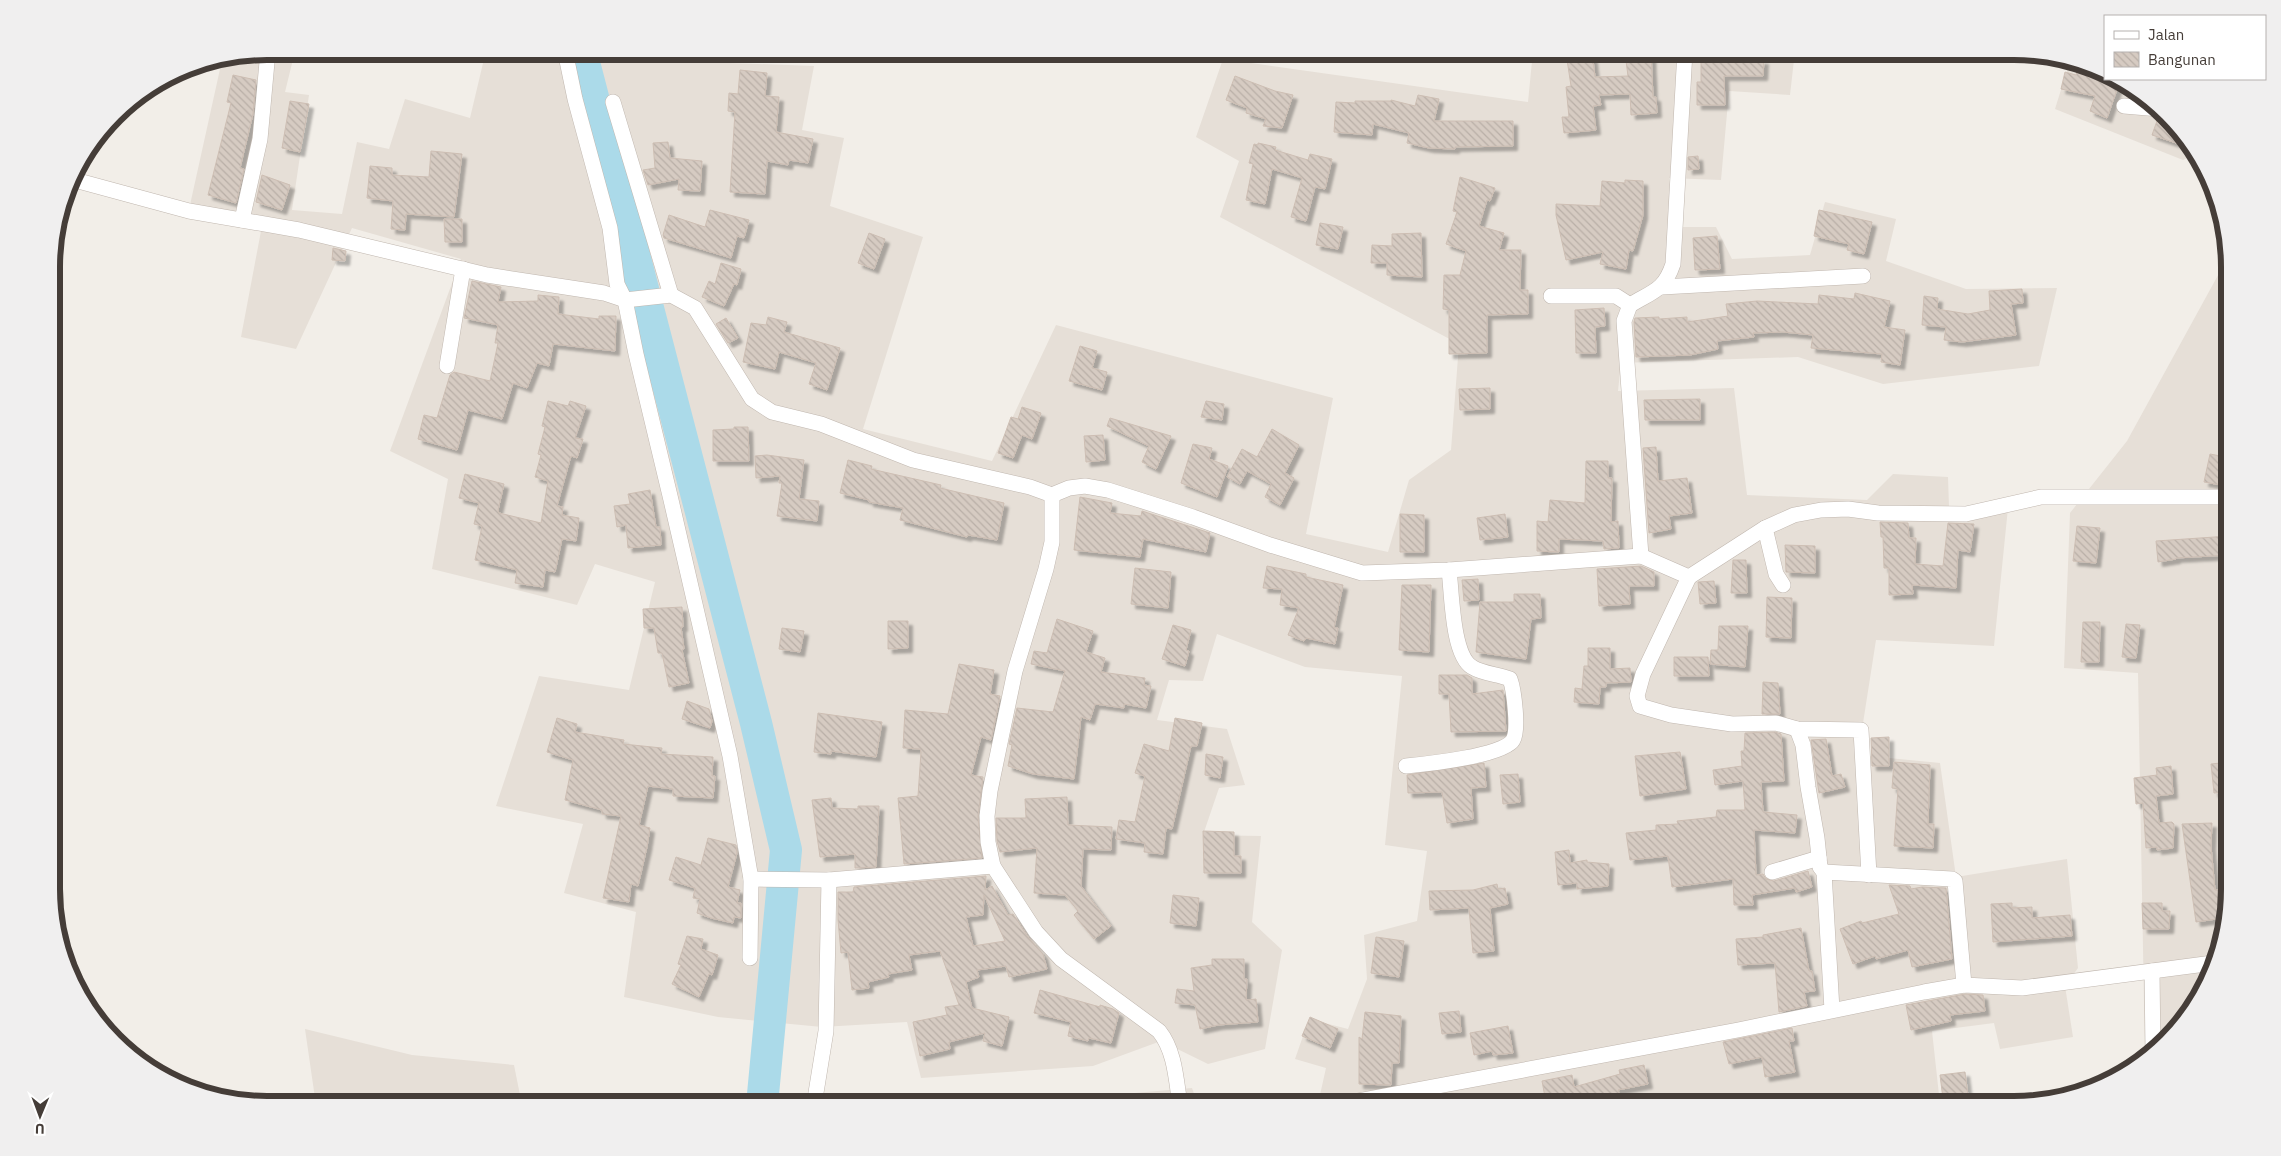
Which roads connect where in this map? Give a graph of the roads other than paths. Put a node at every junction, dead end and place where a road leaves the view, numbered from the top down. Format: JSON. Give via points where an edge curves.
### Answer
{"nodes":[{"id":1,"x":267,"y":60,"type":"edge"},
{"id":2,"x":566,"y":60,"type":"edge"},
{"id":3,"x":1684,"y":60,"type":"edge"},
{"id":4,"x":613,"y":102,"type":"dead end"},
{"id":5,"x":2124,"y":106,"type":"dead end"},
{"id":6,"x":2146,"y":108,"type":"edge"},
{"id":7,"x":79,"y":181,"type":"edge"},
{"id":8,"x":242,"y":220,"type":"junction"},
{"id":9,"x":463,"y":269,"type":"junction"},
{"id":10,"x":1863,"y":276,"type":"dead end"},
{"id":11,"x":1662,"y":287,"type":"junction"},
{"id":12,"x":668,"y":296,"type":"junction"},
{"id":13,"x":1551,"y":296,"type":"dead end"},
{"id":14,"x":631,"y":299,"type":"junction"},
{"id":15,"x":1630,"y":305,"type":"junction"},
{"id":16,"x":447,"y":366,"type":"dead end"},
{"id":17,"x":1052,"y":495,"type":"junction"},
{"id":18,"x":2221,"y":497,"type":"edge"},
{"id":19,"x":1765,"y":528,"type":"junction"},
{"id":20,"x":1641,"y":556,"type":"junction"},
{"id":21,"x":1449,"y":570,"type":"junction"},
{"id":22,"x":1689,"y":577,"type":"junction"},
{"id":23,"x":1783,"y":585,"type":"dead end"},
{"id":24,"x":1797,"y":729,"type":"junction"},
{"id":25,"x":1406,"y":766,"type":"dead end"},
{"id":26,"x":1822,"y":865,"type":"junction"},
{"id":27,"x":993,"y":866,"type":"junction"},
{"id":28,"x":1772,"y":872,"type":"dead end"},
{"id":29,"x":1869,"y":874,"type":"junction"},
{"id":30,"x":756,"y":879,"type":"junction"},
{"id":31,"x":829,"y":880,"type":"junction"},
{"id":32,"x":750,"y":958,"type":"dead end"},
{"id":33,"x":2207,"y":963,"type":"edge"},
{"id":34,"x":2152,"y":971,"type":"junction"},
{"id":35,"x":1964,"y":985,"type":"junction"},
{"id":36,"x":1832,"y":1010,"type":"junction"},
{"id":37,"x":2154,"y":1041,"type":"edge"},
{"id":38,"x":815,"y":1096,"type":"edge"},
{"id":39,"x":1179,"y":1096,"type":"edge"},
{"id":40,"x":1383,"y":1096,"type":"edge"}],
"edges":[{"from":1,"to":8,"type":"street","via":[[260,139]]},
{"from":2,"to":14,"type":"street","via":[[610,228],[618,284]]},
{"from":3,"to":11,"type":"street","via":[[1673,264]]},
{"from":4,"to":12,"type":"street"},
{"from":5,"to":6,"type":"street"},
{"from":7,"to":8,"type":"street","via":[[189,211]]},
{"from":8,"to":9,"type":"street","via":[[299,230]]},
{"from":9,"to":14,"type":"street"},
{"from":9,"to":16,"type":"street"},
{"from":10,"to":11,"type":"street"},
{"from":11,"to":15,"type":"street"},
{"from":12,"to":14,"type":"street"},
{"from":12,"to":17,"type":"street","via":[[695,308],[752,399],[772,412],[821,424],[913,460]]},
{"from":13,"to":15,"type":"street","via":[[1616,296]]},
{"from":14,"to":30,"type":"street","via":[[636,354],[672,500]]},
{"from":15,"to":20,"type":"street","via":[[1624,321]]},
{"from":17,"to":21,"type":"street","via":[[1085,486],[1108,490],[1362,573]]},
{"from":17,"to":27,"type":"street","via":[[1052,542],[1015,671],[990,792],[988,842]]},
{"from":18,"to":19,"type":"street","via":[[2041,497],[1966,514],[1820,510],[1794,515]]},
{"from":19,"to":22,"type":"street"},
{"from":19,"to":23,"type":"street","via":[[1776,574]]},
{"from":20,"to":21,"type":"street"},
{"from":20,"to":22,"type":"street"},
{"from":21,"to":25,"type":"street","via":[[1458,648],[1464,661],[1473,668],[1510,679],[1515,736],[1508,745],[1448,763]]},
{"from":22,"to":24,"type":"street","via":[[1643,674],[1637,696],[1640,706],[1671,715],[1732,724],[1776,723]]},
{"from":24,"to":26,"type":"street","via":[[1803,745]]},
{"from":24,"to":29,"type":"street","via":[[1861,730]]},
{"from":26,"to":28,"type":"street"},
{"from":26,"to":29,"type":"street"},
{"from":26,"to":36,"type":"street"},
{"from":27,"to":31,"type":"street"},
{"from":27,"to":39,"type":"street","via":[[1036,932],[1062,959],[1159,1031],[1171,1053]]},
{"from":29,"to":35,"type":"street","via":[[1955,881]]},
{"from":30,"to":31,"type":"street"},
{"from":30,"to":32,"type":"street"},
{"from":31,"to":38,"type":"street","via":[[826,1031]]},
{"from":33,"to":34,"type":"street"},
{"from":34,"to":35,"type":"street","via":[[2022,988]]},
{"from":34,"to":37,"type":"street"},
{"from":35,"to":36,"type":"street"},
{"from":36,"to":40,"type":"street"}]}
